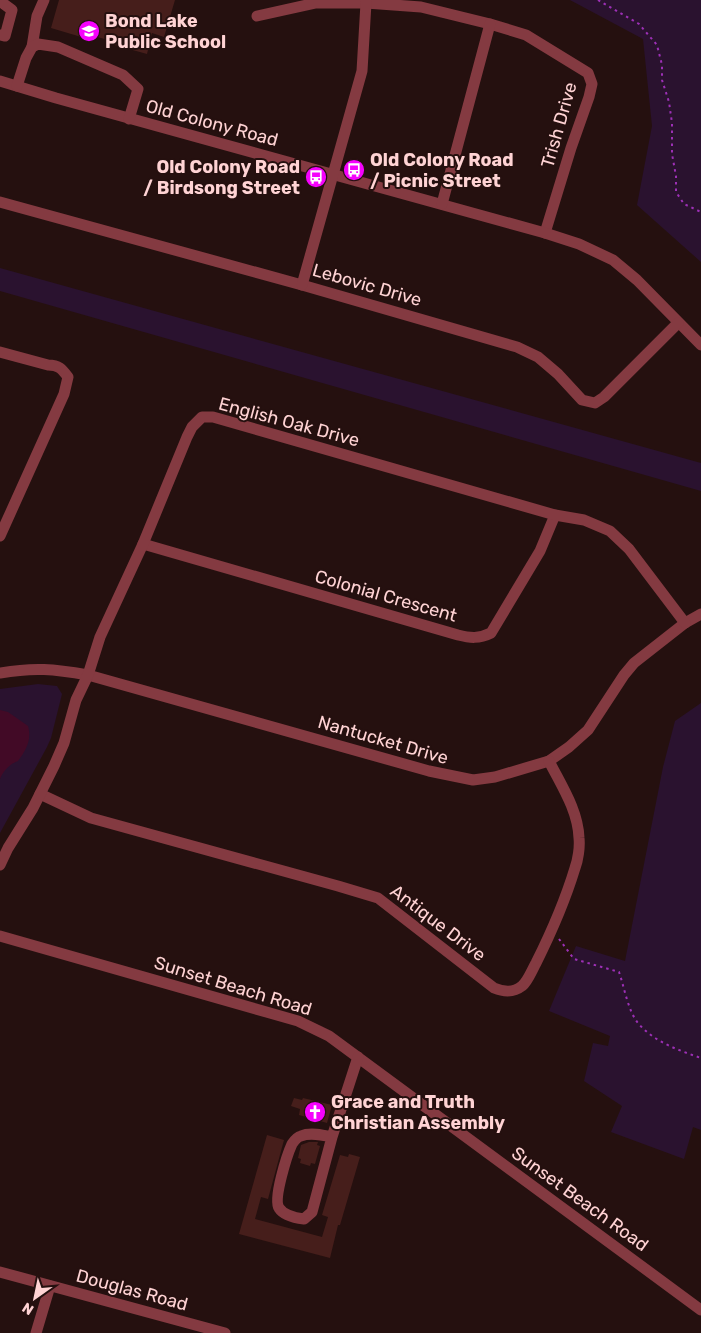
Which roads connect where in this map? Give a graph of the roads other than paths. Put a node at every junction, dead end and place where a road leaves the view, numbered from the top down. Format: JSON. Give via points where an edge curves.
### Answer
{"nodes":[{"id":1,"x":44,"y":0,"type":"edge"},
{"id":2,"x":0,"y":1,"type":"edge"},
{"id":3,"x":366,"y":3,"type":"junction"},
{"id":4,"x":13,"y":5,"type":"edge"},
{"id":5,"x":257,"y":16,"type":"dead end"},
{"id":6,"x":490,"y":24,"type":"junction"},
{"id":7,"x":0,"y":35,"type":"edge"},
{"id":8,"x":32,"y":47,"type":"junction"},
{"id":9,"x":0,"y":81,"type":"edge"},
{"id":10,"x":17,"y":86,"type":"junction"},
{"id":11,"x":129,"y":118,"type":"junction"},
{"id":12,"x":334,"y":175,"type":"junction"},
{"id":13,"x":0,"y":202,"type":"edge"},
{"id":14,"x":442,"y":204,"type":"junction"},
{"id":15,"x":545,"y":233,"type":"junction"},
{"id":16,"x":302,"y":285,"type":"junction"},
{"id":17,"x":678,"y":323,"type":"junction"},
{"id":18,"x":701,"y":345,"type":"edge"},
{"id":19,"x":0,"y":352,"type":"edge"},
{"id":20,"x":556,"y":515,"type":"junction"},
{"id":21,"x":0,"y":536,"type":"edge"},
{"id":22,"x":143,"y":544,"type":"junction"},
{"id":23,"x":701,"y":614,"type":"edge"},
{"id":24,"x":685,"y":623,"type":"junction"},
{"id":25,"x":0,"y":673,"type":"edge"},
{"id":26,"x":88,"y":675,"type":"junction"},
{"id":27,"x":549,"y":761,"type":"junction"},
{"id":28,"x":40,"y":794,"type":"junction"},
{"id":29,"x":0,"y":865,"type":"edge"},
{"id":30,"x":0,"y":936,"type":"edge"},
{"id":31,"x":358,"y":1057,"type":"junction"},
{"id":32,"x":332,"y":1137,"type":"junction"},
{"id":33,"x":0,"y":1272,"type":"edge"},
{"id":34,"x":50,"y":1286,"type":"junction"},
{"id":35,"x":698,"y":1303,"type":"edge"},
{"id":36,"x":36,"y":1333,"type":"edge"},
{"id":37,"x":225,"y":1333,"type":"edge"}],
"edges":[{"from":1,"to":8,"type":"street","via":[[37,16]]},
{"from":2,"to":4,"type":"street"},
{"from":3,"to":5,"type":"street","name":"Trish Drive","via":[[316,3]]},
{"from":3,"to":6,"type":"street","name":"Trish Drive","via":[[421,7]]},
{"from":3,"to":12,"type":"street","via":[[362,71]]},
{"from":4,"to":7,"type":"street","via":[[5,36]]},
{"from":6,"to":14,"type":"street"},
{"from":6,"to":15,"type":"street","name":"Trish Drive","via":[[526,35],[588,74],[592,84]]},
{"from":8,"to":10,"type":"street"},
{"from":8,"to":11,"type":"street","via":[[38,44],[58,47],[123,76],[138,89]]},
{"from":9,"to":10,"type":"street","name":"Old Colony Road"},
{"from":10,"to":11,"type":"street","name":"Old Colony Road"},
{"from":11,"to":12,"type":"street","name":"Old Colony Road"},
{"from":12,"to":14,"type":"street","name":"Old Colony Road"},
{"from":12,"to":16,"type":"street"},
{"from":13,"to":16,"type":"street","name":"Lebovic Drive"},
{"from":14,"to":15,"type":"street","name":"Old Colony Road"},
{"from":15,"to":17,"type":"street","name":"Old Colony Road","via":[[613,260]]},
{"from":16,"to":17,"type":"street","name":"Lebovic Drive","via":[[517,347],[538,357],[582,400],[595,403],[604,398]]},
{"from":17,"to":18,"type":"street","name":"Old Colony Road"},
{"from":19,"to":21,"type":"street","via":[[56,365],[68,377],[64,394]]},
{"from":20,"to":22,"type":"street","name":"Colonial Crescent","via":[[540,551],[491,633],[478,638],[458,635]]},
{"from":20,"to":22,"type":"street","name":"English Oak Drive","via":[[213,417],[202,417],[187,437]]},
{"from":20,"to":24,"type":"street","name":"English Oak Drive","via":[[584,520],[610,531],[630,548]]},
{"from":22,"to":26,"type":"street","name":"English Oak Drive","via":[[100,637]]},
{"from":23,"to":24,"type":"street","name":"Nantucket Drive"},
{"from":24,"to":27,"type":"street","name":"Nantucket Drive","via":[[634,663],[588,730]]},
{"from":25,"to":26,"type":"street","name":"Nantucket Drive","via":[[54,669]]},
{"from":26,"to":27,"type":"street","name":"Nantucket Drive","via":[[451,777],[473,780],[495,777]]},
{"from":26,"to":28,"type":"street","name":"English Oak Drive","via":[[76,700],[64,743]]},
{"from":27,"to":28,"type":"street","name":"Antique Drive","via":[[576,819],[579,839],[576,867],[552,930],[523,985],[501,991],[378,898],[91,818]]},
{"from":28,"to":29,"type":"street","name":"English Oak Drive"},
{"from":30,"to":31,"type":"street","name":"Sunset Beach Road","via":[[298,1021],[329,1036]]},
{"from":31,"to":32,"type":"street"},
{"from":31,"to":35,"type":"street","name":"Sunset Beach Road"},
{"from":32,"to":32,"type":"street","via":[[313,1134],[293,1141],[278,1198],[278,1207],[284,1213],[304,1219],[312,1212]]},
{"from":33,"to":34,"type":"street","name":"Douglas Road"},
{"from":34,"to":36,"type":"street"},
{"from":34,"to":37,"type":"street","name":"Douglas Road"}]}
